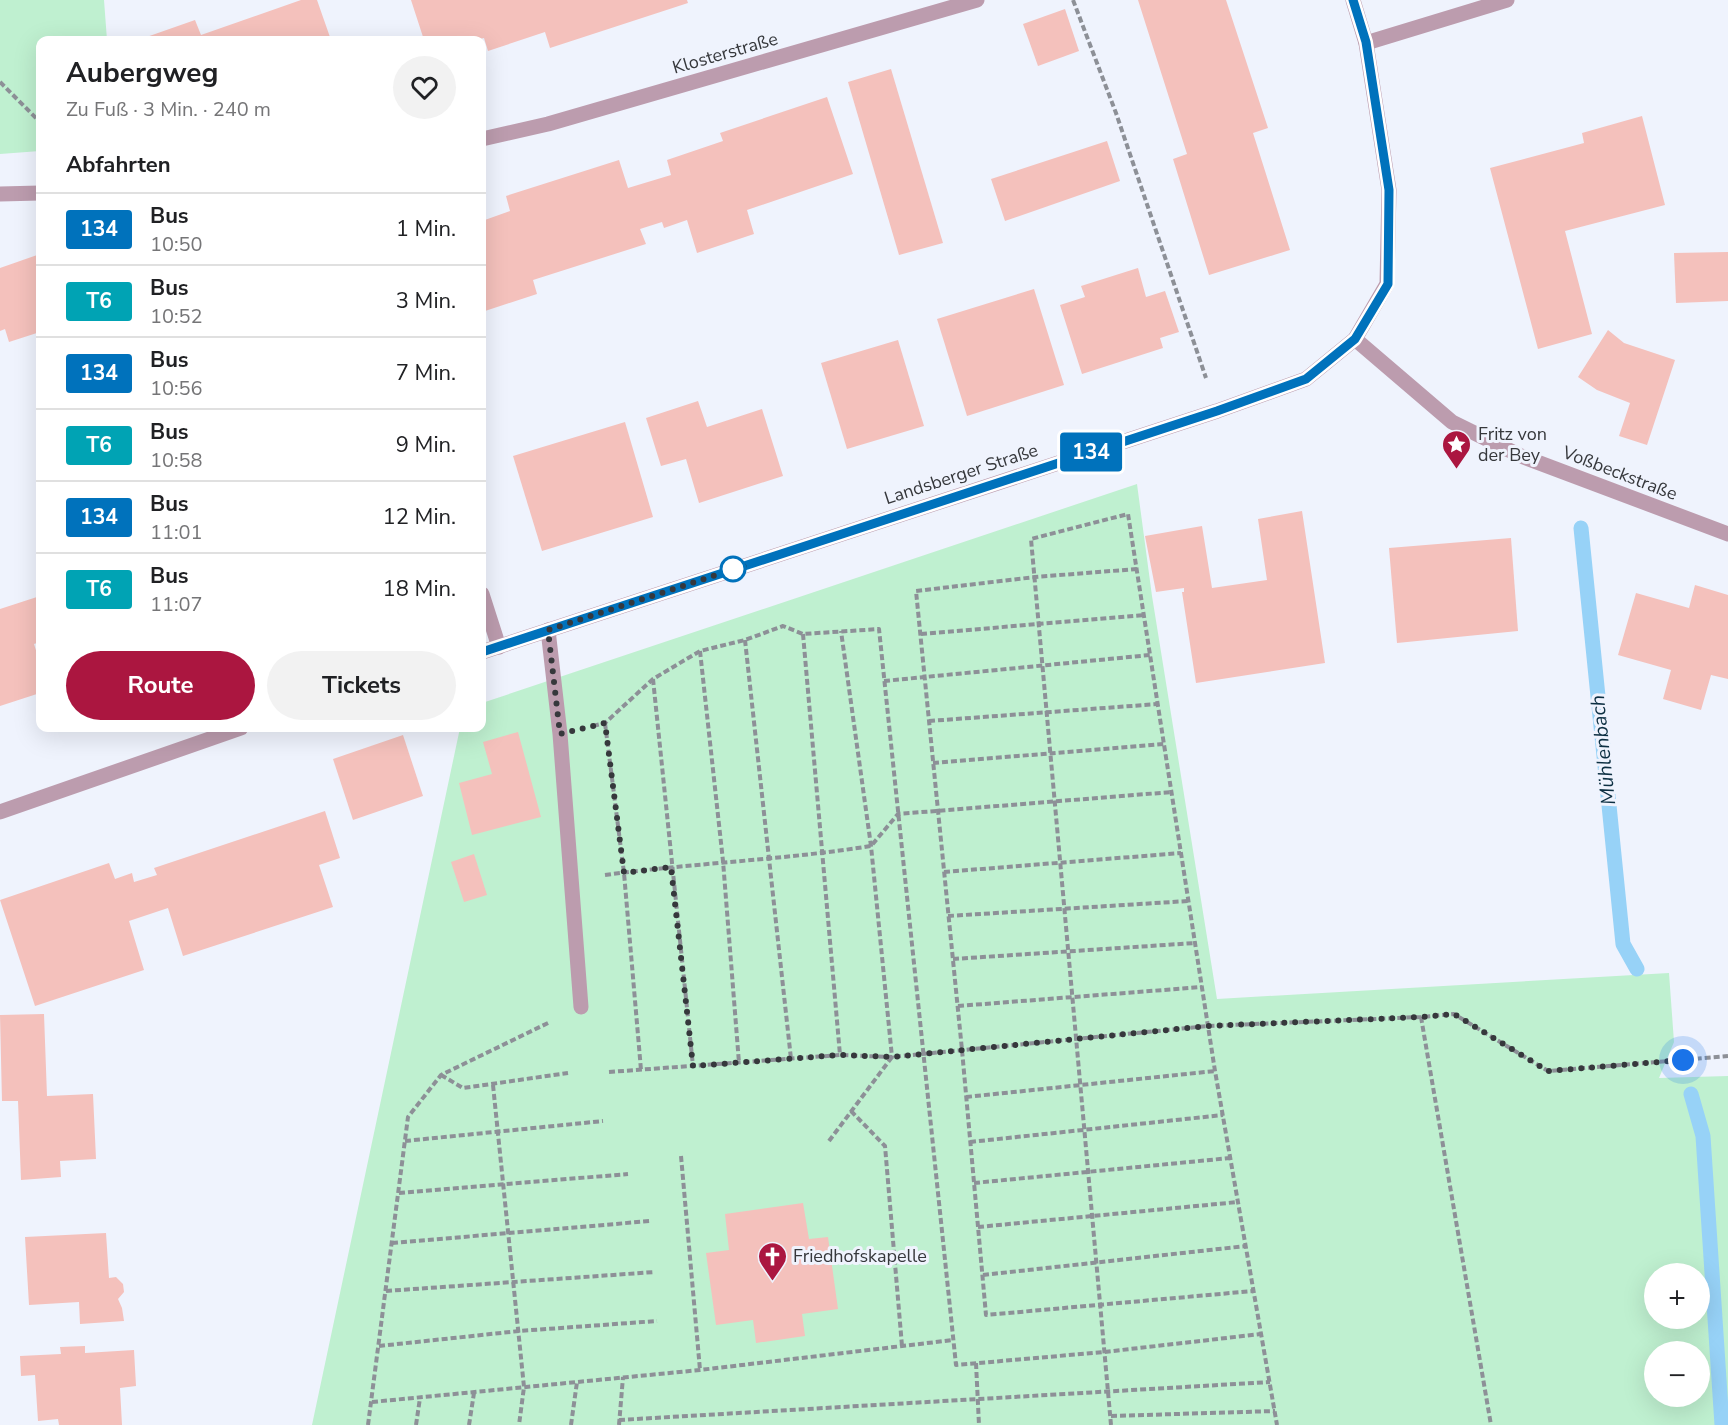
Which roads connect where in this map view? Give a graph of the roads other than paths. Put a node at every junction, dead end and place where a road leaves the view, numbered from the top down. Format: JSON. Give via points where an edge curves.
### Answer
{"nodes":[{"id":1,"x":977,"y":0,"type":"edge"},
{"id":2,"x":1353,"y":0,"type":"edge"},
{"id":3,"x":1507,"y":0,"type":"edge"},
{"id":4,"x":1366,"y":42,"type":"junction"},
{"id":5,"x":486,"y":138,"type":"edge"},
{"id":6,"x":36,"y":193,"type":"edge"},
{"id":7,"x":0,"y":194,"type":"edge"},
{"id":8,"x":1355,"y":339,"type":"junction"},
{"id":9,"x":1728,"y":534,"type":"edge"},
{"id":10,"x":486,"y":606,"type":"edge"},
{"id":11,"x":548,"y":630,"type":"junction"},
{"id":12,"x":499,"y":647,"type":"junction"},
{"id":13,"x":486,"y":651,"type":"edge"},
{"id":14,"x":230,"y":732,"type":"edge"},
{"id":15,"x":0,"y":812,"type":"edge"},
{"id":16,"x":581,"y":1007,"type":"road end"}],
"edges":[{"from":1,"to":5,"type":"street","name":"Klosterstraße","via":[[548,124]]},
{"from":2,"to":4,"type":"street","name":"Landsberger Straße"},
{"from":3,"to":4,"type":"street"},
{"from":4,"to":8,"type":"street","name":"Landsberger Straße","via":[[1389,190],[1388,284]]},
{"from":6,"to":7,"type":"street"},
{"from":8,"to":9,"type":"street","name":"Voßbeckstraße","via":[[1452,422],[1521,456]]},
{"from":8,"to":11,"type":"street","name":"Landsberger Straße","via":[[1306,379]]},
{"from":10,"to":12,"type":"street"},
{"from":11,"to":12,"type":"street","name":"Landsberger Straße"},
{"from":11,"to":16,"type":"street"},
{"from":12,"to":13,"type":"street","name":"Landsberger Straße"},
{"from":14,"to":15,"type":"street"}]}
